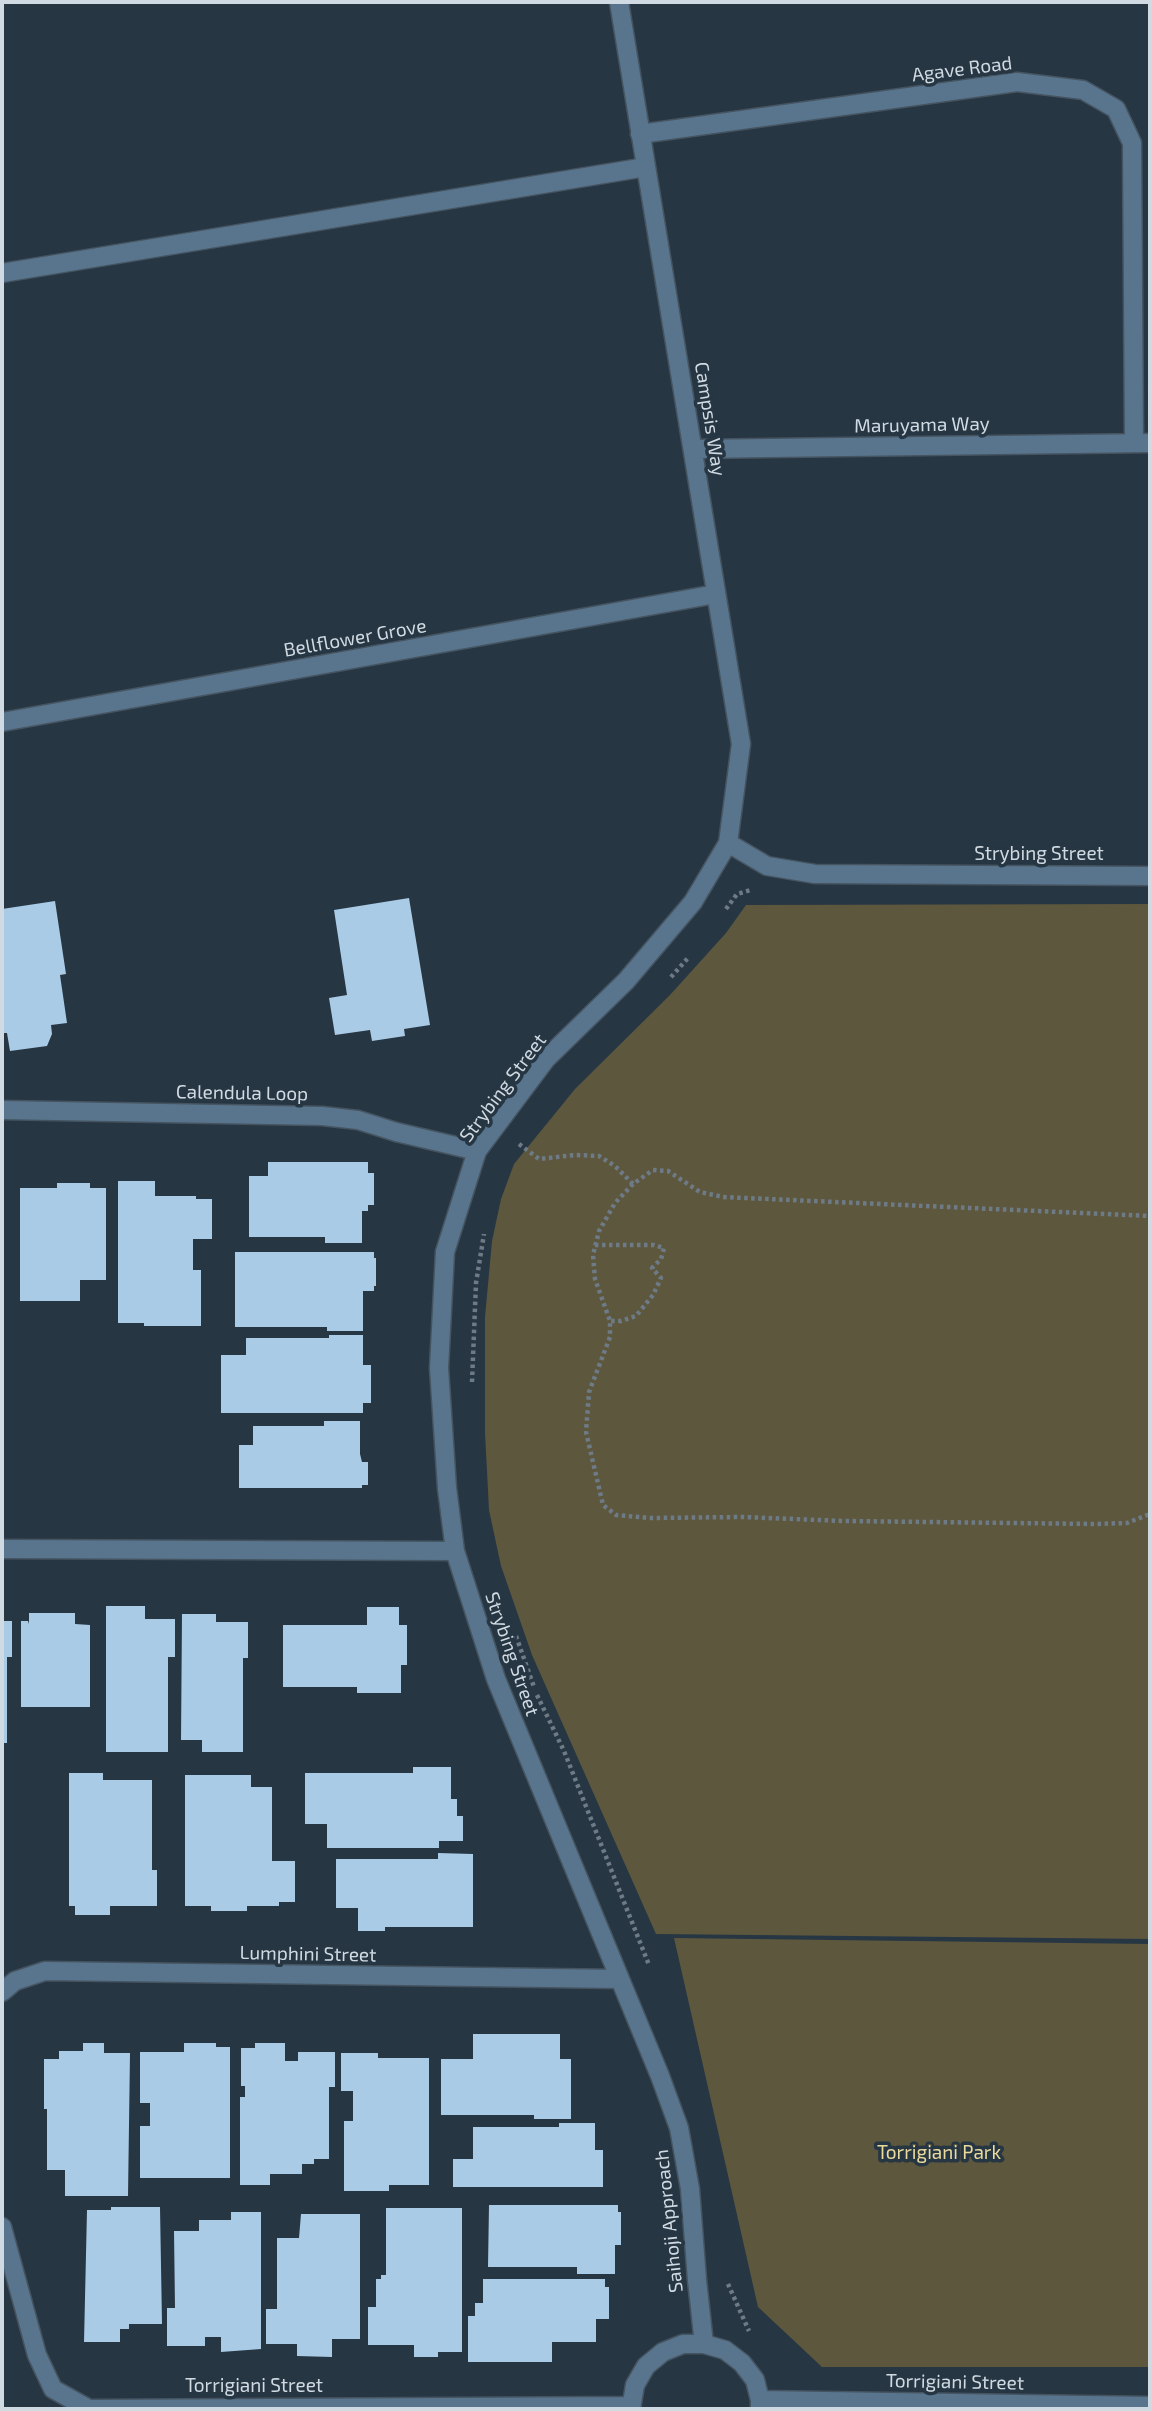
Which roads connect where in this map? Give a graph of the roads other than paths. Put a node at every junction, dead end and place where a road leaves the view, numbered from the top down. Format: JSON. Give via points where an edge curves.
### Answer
{"nodes":[{"id":1,"x":620,"y":2,"type":"edge"},
{"id":2,"x":640,"y":134,"type":"junction"},
{"id":3,"x":646,"y":167,"type":"junction"},
{"id":4,"x":2,"y":273,"type":"edge"},
{"id":5,"x":1142,"y":443,"type":"edge"},
{"id":6,"x":694,"y":449,"type":"junction"},
{"id":7,"x":716,"y":594,"type":"junction"},
{"id":8,"x":2,"y":722,"type":"edge"},
{"id":9,"x":728,"y":843,"type":"junction"},
{"id":10,"x":1150,"y":876,"type":"edge"},
{"id":11,"x":2,"y":1110,"type":"edge"},
{"id":12,"x":477,"y":1151,"type":"junction"},
{"id":13,"x":2,"y":1549,"type":"edge"},
{"id":14,"x":455,"y":1551,"type":"junction"},
{"id":15,"x":619,"y":1979,"type":"junction"},
{"id":16,"x":2,"y":1992,"type":"edge"},
{"id":17,"x":2,"y":2227,"type":"edge"},
{"id":18,"x":704,"y":2344,"type":"junction"},
{"id":19,"x":760,"y":2405,"type":"edge"},
{"id":20,"x":1150,"y":2406,"type":"edge"},
{"id":21,"x":631,"y":2407,"type":"edge"}],
"edges":[{"from":1,"to":2,"type":"street","name":"Campsis Way"},
{"from":2,"to":3,"type":"street","name":"Campsis Way"},
{"from":2,"to":5,"type":"street","name":"Agave Road","via":[[1017,82],[1083,90],[1116,109],[1132,143]]},
{"from":3,"to":4,"type":"street"},
{"from":3,"to":6,"type":"street","name":"Campsis Way"},
{"from":5,"to":6,"type":"street","name":"Maruyama Way"},
{"from":6,"to":7,"type":"street","name":"Campsis Way"},
{"from":7,"to":8,"type":"street","name":"Bellflower Grove"},
{"from":7,"to":9,"type":"street","name":"Campsis Way","via":[[741,744]]},
{"from":9,"to":10,"type":"street","name":"Strybing Street","via":[[767,866],[815,874]]},
{"from":9,"to":12,"type":"street","name":"Strybing Street","via":[[693,902],[626,981],[546,1059]]},
{"from":11,"to":12,"type":"street","name":"Calendula Loop","via":[[323,1116],[358,1120]]},
{"from":12,"to":14,"type":"street","name":"Strybing Street","via":[[445,1252],[439,1368]]},
{"from":13,"to":14,"type":"street"},
{"from":14,"to":15,"type":"street","name":"Strybing Street","via":[[496,1679]]},
{"from":15,"to":16,"type":"street","name":"Lumphini Street","via":[[45,1971],[15,1981]]},
{"from":15,"to":18,"type":"street","name":"Saihoji Approach","via":[[679,2128],[690,2189]]},
{"from":17,"to":21,"type":"street","name":"Torrigiani Street","via":[[37,2355],[53,2389],[89,2409]]},
{"from":18,"to":19,"type":"street","via":[[725,2350],[742,2363],[755,2380]]},
{"from":18,"to":21,"type":"street","via":[[683,2344],[646,2366],[635,2385]]},
{"from":19,"to":20,"type":"street","name":"Torrigiani Street"}]}
